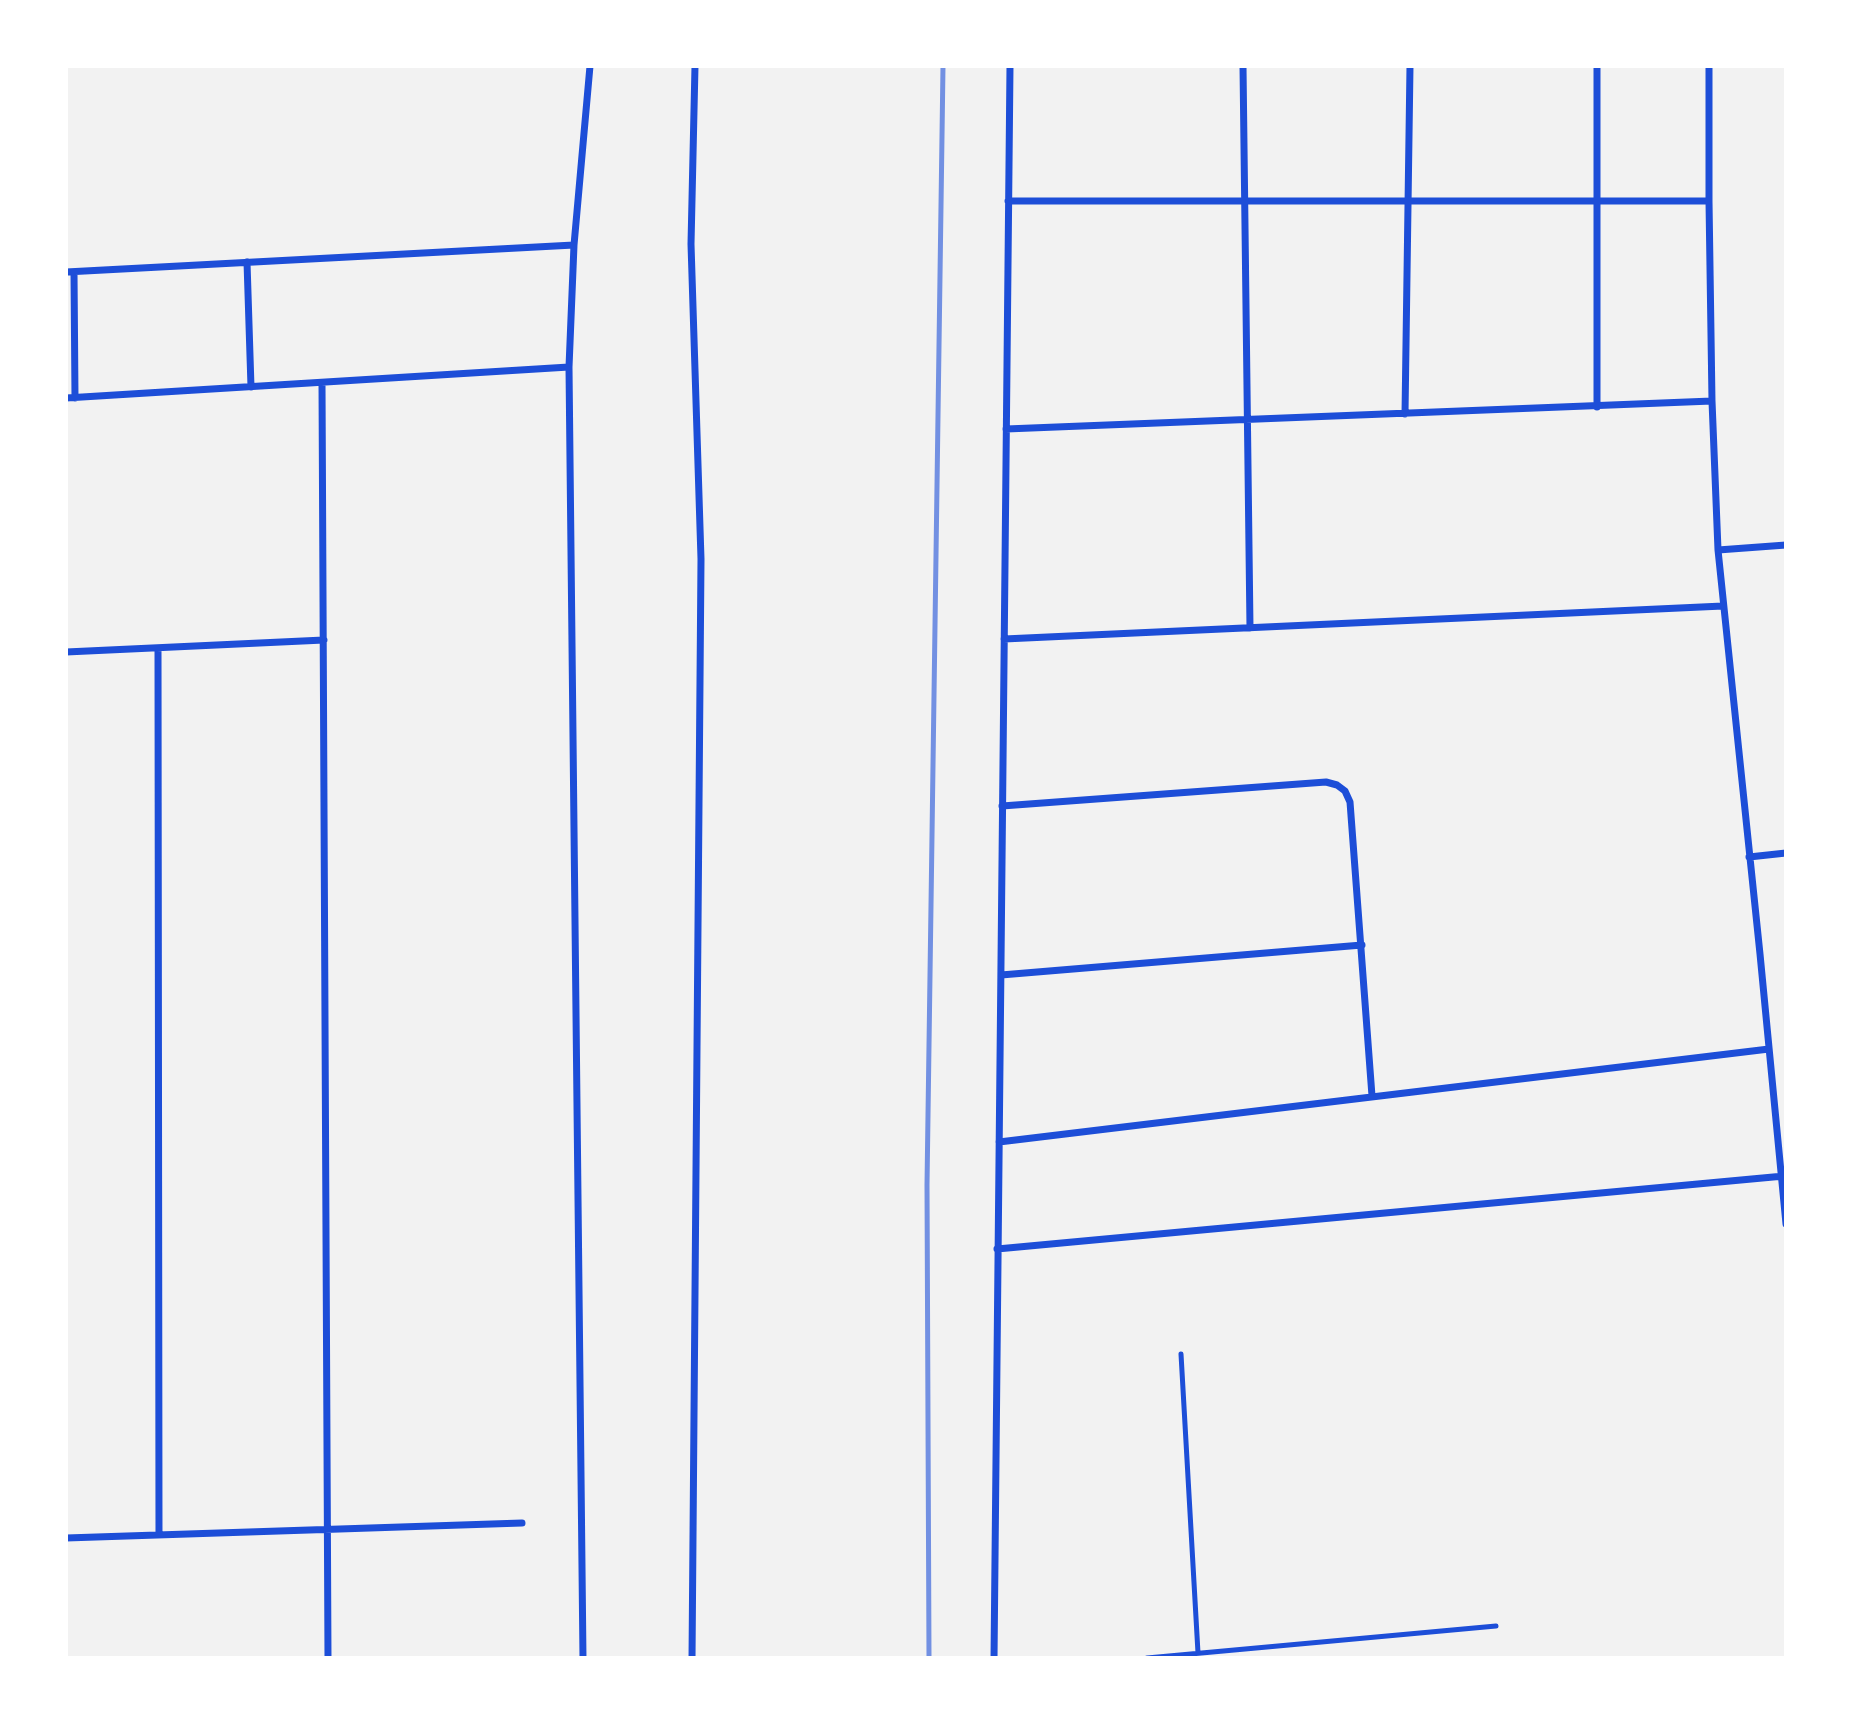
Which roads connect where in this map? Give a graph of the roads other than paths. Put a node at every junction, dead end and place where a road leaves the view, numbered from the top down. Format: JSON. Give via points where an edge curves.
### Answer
{"nodes":[{"id":1,"x":590,"y":66,"type":"edge"},
{"id":2,"x":695,"y":66,"type":"edge"},
{"id":3,"x":1010,"y":66,"type":"edge"},
{"id":4,"x":1243,"y":66,"type":"edge"},
{"id":5,"x":1410,"y":66,"type":"edge"},
{"id":6,"x":1597,"y":66,"type":"edge"},
{"id":7,"x":1709,"y":66,"type":"edge"},
{"id":8,"x":1008,"y":201,"type":"junction"},
{"id":9,"x":1408,"y":201,"type":"junction"},
{"id":10,"x":1709,"y":201,"type":"junction"},
{"id":11,"x":1245,"y":202,"type":"junction"},
{"id":12,"x":1597,"y":202,"type":"junction"},
{"id":13,"x":574,"y":244,"type":"junction"},
{"id":14,"x":247,"y":262,"type":"junction"},
{"id":15,"x":70,"y":272,"type":"edge"},
{"id":16,"x":569,"y":367,"type":"junction"},
{"id":17,"x":322,"y":383,"type":"junction"},
{"id":18,"x":251,"y":387,"type":"junction"},
{"id":19,"x":71,"y":398,"type":"edge"},
{"id":20,"x":1712,"y":401,"type":"junction"},
{"id":21,"x":1597,"y":407,"type":"junction"},
{"id":22,"x":1405,"y":414,"type":"junction"},
{"id":23,"x":1247,"y":420,"type":"junction"},
{"id":24,"x":1006,"y":429,"type":"junction"},
{"id":25,"x":1786,"y":545,"type":"edge"},
{"id":26,"x":1718,"y":551,"type":"junction"},
{"id":27,"x":1723,"y":606,"type":"junction"},
{"id":28,"x":1250,"y":628,"type":"junction"},
{"id":29,"x":1004,"y":639,"type":"junction"},
{"id":30,"x":324,"y":640,"type":"junction"},
{"id":31,"x":158,"y":648,"type":"junction"},
{"id":32,"x":66,"y":652,"type":"edge"},
{"id":33,"x":1002,"y":806,"type":"junction"},
{"id":34,"x":1786,"y":853,"type":"edge"},
{"id":35,"x":1749,"y":857,"type":"junction"},
{"id":36,"x":1362,"y":945,"type":"junction"},
{"id":37,"x":1001,"y":975,"type":"junction"},
{"id":38,"x":1769,"y":1049,"type":"junction"},
{"id":39,"x":1372,"y":1097,"type":"junction"},
{"id":40,"x":999,"y":1142,"type":"junction"},
{"id":41,"x":1783,"y":1176,"type":"edge"},
{"id":42,"x":1786,"y":1224,"type":"edge"},
{"id":43,"x":997,"y":1248,"type":"junction"},
{"id":44,"x":1181,"y":1354,"type":"dead end"},
{"id":45,"x":522,"y":1523,"type":"dead end"},
{"id":46,"x":327,"y":1529,"type":"junction"},
{"id":47,"x":159,"y":1535,"type":"junction"},
{"id":48,"x":66,"y":1538,"type":"edge"},
{"id":49,"x":1496,"y":1626,"type":"dead end"},
{"id":50,"x":1198,"y":1653,"type":"junction"},
{"id":51,"x":328,"y":1657,"type":"edge"},
{"id":52,"x":583,"y":1657,"type":"edge"},
{"id":53,"x":692,"y":1657,"type":"edge"},
{"id":54,"x":994,"y":1657,"type":"edge"},
{"id":55,"x":1147,"y":1657,"type":"edge"}],
"edges":[{"from":1,"to":13,"type":"street"},
{"from":2,"to":53,"type":"street","via":[[691,244],[701,559]]},
{"from":3,"to":8,"type":"street"},
{"from":4,"to":11,"type":"street"},
{"from":5,"to":9,"type":"street"},
{"from":6,"to":12,"type":"street"},
{"from":7,"to":10,"type":"street"},
{"from":8,"to":11,"type":"street"},
{"from":8,"to":24,"type":"street"},
{"from":9,"to":11,"type":"street"},
{"from":9,"to":12,"type":"street"},
{"from":9,"to":22,"type":"street"},
{"from":10,"to":12,"type":"street"},
{"from":10,"to":20,"type":"street"},
{"from":11,"to":23,"type":"street"},
{"from":12,"to":21,"type":"street"},
{"from":13,"to":14,"type":"street"},
{"from":13,"to":16,"type":"street"},
{"from":14,"to":15,"type":"street"},
{"from":14,"to":18,"type":"street"},
{"from":15,"to":19,"type":"street"},
{"from":16,"to":17,"type":"street"},
{"from":16,"to":52,"type":"street"},
{"from":17,"to":18,"type":"street"},
{"from":17,"to":30,"type":"street"},
{"from":18,"to":19,"type":"street"},
{"from":20,"to":21,"type":"street"},
{"from":20,"to":26,"type":"street"},
{"from":21,"to":22,"type":"street"},
{"from":22,"to":23,"type":"street"},
{"from":23,"to":24,"type":"street"},
{"from":23,"to":28,"type":"street"},
{"from":24,"to":29,"type":"street"},
{"from":25,"to":26,"type":"street"},
{"from":26,"to":27,"type":"street"},
{"from":27,"to":28,"type":"street"},
{"from":27,"to":35,"type":"street"},
{"from":28,"to":29,"type":"street"},
{"from":29,"to":33,"type":"street"},
{"from":30,"to":31,"type":"street"},
{"from":30,"to":46,"type":"street"},
{"from":31,"to":32,"type":"street"},
{"from":31,"to":47,"type":"street"},
{"from":33,"to":36,"type":"street","via":[[1326,782],[1337,785],[1350,802]]},
{"from":33,"to":37,"type":"street"},
{"from":34,"to":35,"type":"street"},
{"from":35,"to":38,"type":"street"},
{"from":36,"to":37,"type":"street"},
{"from":36,"to":39,"type":"street"},
{"from":37,"to":40,"type":"street"},
{"from":38,"to":39,"type":"street"},
{"from":38,"to":41,"type":"street"},
{"from":39,"to":40,"type":"street"},
{"from":40,"to":43,"type":"street"},
{"from":41,"to":42,"type":"street"},
{"from":41,"to":43,"type":"street"},
{"from":43,"to":54,"type":"street"},
{"from":44,"to":50,"type":"lane"},
{"from":45,"to":46,"type":"street"},
{"from":46,"to":47,"type":"street"},
{"from":46,"to":51,"type":"street"},
{"from":47,"to":48,"type":"street"},
{"from":49,"to":50,"type":"lane"},
{"from":50,"to":55,"type":"lane"}]}
